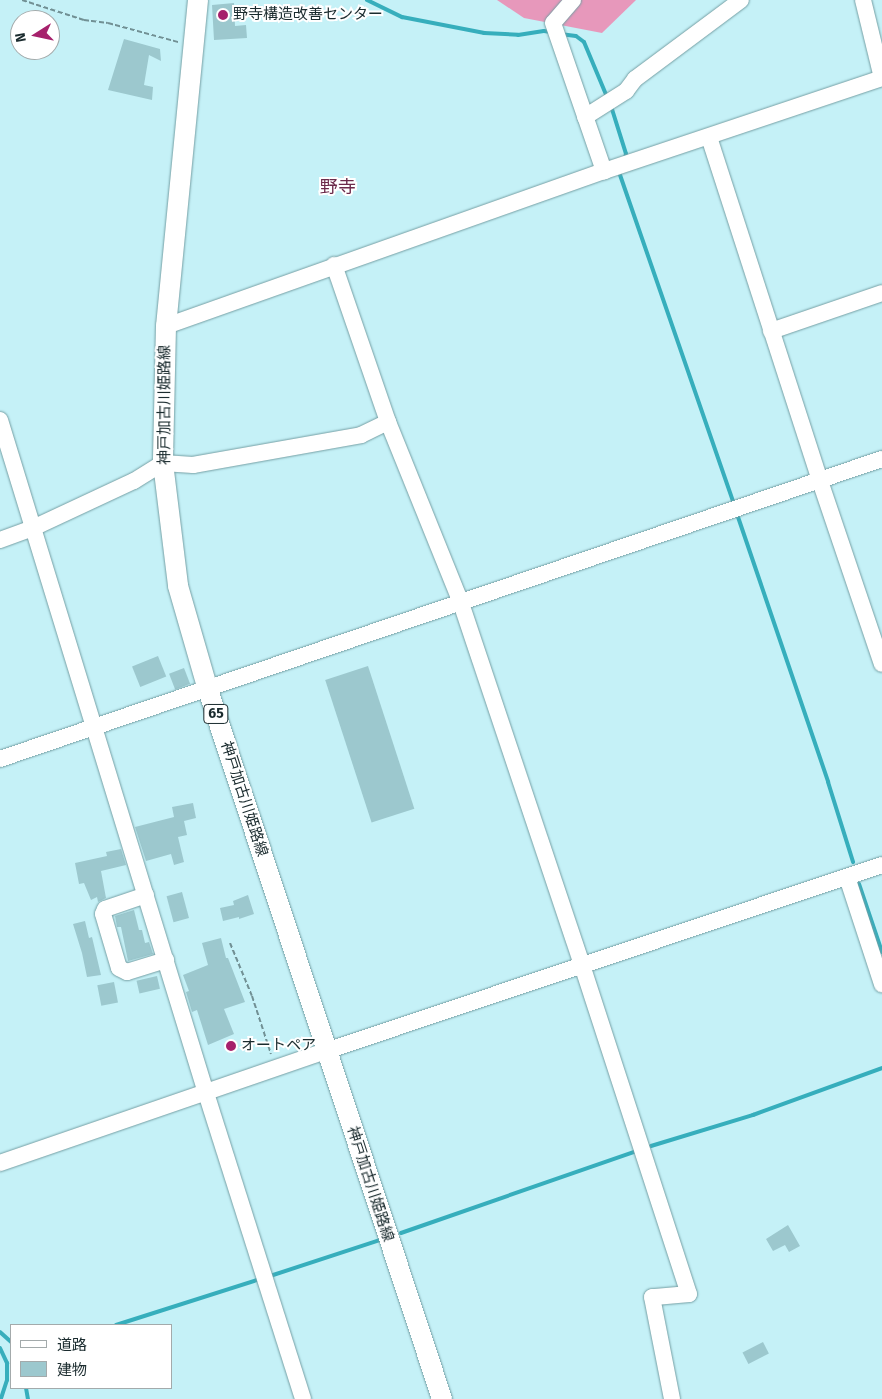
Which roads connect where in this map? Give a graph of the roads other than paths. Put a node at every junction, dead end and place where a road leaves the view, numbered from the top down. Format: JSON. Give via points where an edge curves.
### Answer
{"nodes":[{"id":1,"x":198,"y":0,"type":"edge"},
{"id":2,"x":573,"y":0,"type":"edge"},
{"id":3,"x":742,"y":0,"type":"edge"},
{"id":4,"x":862,"y":0,"type":"edge"},
{"id":5,"x":882,"y":78,"type":"edge"},
{"id":6,"x":585,"y":117,"type":"junction"},
{"id":7,"x":709,"y":137,"type":"junction"},
{"id":8,"x":604,"y":171,"type":"junction"},
{"id":9,"x":334,"y":265,"type":"junction"},
{"id":10,"x":882,"y":293,"type":"edge"},
{"id":11,"x":166,"y":326,"type":"junction"},
{"id":12,"x":771,"y":331,"type":"junction"},
{"id":13,"x":0,"y":420,"type":"edge"},
{"id":14,"x":388,"y":422,"type":"junction"},
{"id":15,"x":882,"y":459,"type":"edge"},
{"id":16,"x":163,"y":463,"type":"junction"},
{"id":17,"x":820,"y":480,"type":"junction"},
{"id":18,"x":33,"y":528,"type":"junction"},
{"id":19,"x":0,"y":540,"type":"edge"},
{"id":20,"x":460,"y":602,"type":"junction"},
{"id":21,"x":882,"y":664,"type":"edge"},
{"id":22,"x":208,"y":690,"type":"junction"},
{"id":23,"x":96,"y":728,"type":"junction"},
{"id":24,"x":0,"y":759,"type":"edge"},
{"id":25,"x":882,"y":865,"type":"edge"},
{"id":26,"x":847,"y":877,"type":"junction"},
{"id":27,"x":146,"y":895,"type":"junction"},
{"id":28,"x":166,"y":960,"type":"junction"},
{"id":29,"x":582,"y":965,"type":"junction"},
{"id":30,"x":882,"y":984,"type":"edge"},
{"id":31,"x":326,"y":1051,"type":"junction"},
{"id":32,"x":206,"y":1093,"type":"junction"},
{"id":33,"x":0,"y":1164,"type":"edge"},
{"id":34,"x":302,"y":1399,"type":"edge"},
{"id":35,"x":442,"y":1399,"type":"edge"},
{"id":36,"x":672,"y":1399,"type":"edge"}],
"edges":[{"from":1,"to":11,"type":"main road","name":"神戸加古川姫路線","number":"65"},
{"from":2,"to":6,"type":"street","via":[[554,23]]},
{"from":3,"to":6,"type":"street","via":[[636,79],[626,91]]},
{"from":4,"to":5,"type":"street"},
{"from":5,"to":7,"type":"street"},
{"from":6,"to":8,"type":"street"},
{"from":7,"to":8,"type":"street"},
{"from":7,"to":12,"type":"street"},
{"from":8,"to":9,"type":"street"},
{"from":9,"to":11,"type":"street"},
{"from":9,"to":14,"type":"street"},
{"from":10,"to":12,"type":"street"},
{"from":11,"to":16,"type":"main road","name":"神戸加古川姫路線","number":"65"},
{"from":12,"to":17,"type":"street"},
{"from":13,"to":18,"type":"street"},
{"from":14,"to":16,"type":"street","via":[[361,435],[193,466]]},
{"from":14,"to":20,"type":"street"},
{"from":15,"to":17,"type":"street"},
{"from":16,"to":18,"type":"street","via":[[134,481]]},
{"from":16,"to":22,"type":"main road","name":"神戸加古川姫路線","number":"65","via":[[178,586]]},
{"from":17,"to":20,"type":"street"},
{"from":17,"to":21,"type":"street"},
{"from":18,"to":19,"type":"street"},
{"from":18,"to":23,"type":"street"},
{"from":20,"to":22,"type":"street"},
{"from":20,"to":29,"type":"street"},
{"from":22,"to":23,"type":"street"},
{"from":22,"to":31,"type":"main road","name":"神戸加古川姫路線","number":"65"},
{"from":23,"to":24,"type":"street"},
{"from":23,"to":27,"type":"street"},
{"from":25,"to":26,"type":"street"},
{"from":26,"to":29,"type":"street"},
{"from":26,"to":30,"type":"street"},
{"from":27,"to":28,"type":"street"},
{"from":27,"to":28,"type":"street","via":[[105,909],[103,914],[116,959],[119,968],[127,972]]},
{"from":28,"to":32,"type":"street"},
{"from":29,"to":31,"type":"street"},
{"from":29,"to":36,"type":"street","via":[[689,1294],[652,1296]]},
{"from":31,"to":32,"type":"street"},
{"from":31,"to":35,"type":"main road","name":"神戸加古川姫路線","number":"65"},
{"from":32,"to":33,"type":"street"},
{"from":32,"to":34,"type":"street"}]}
